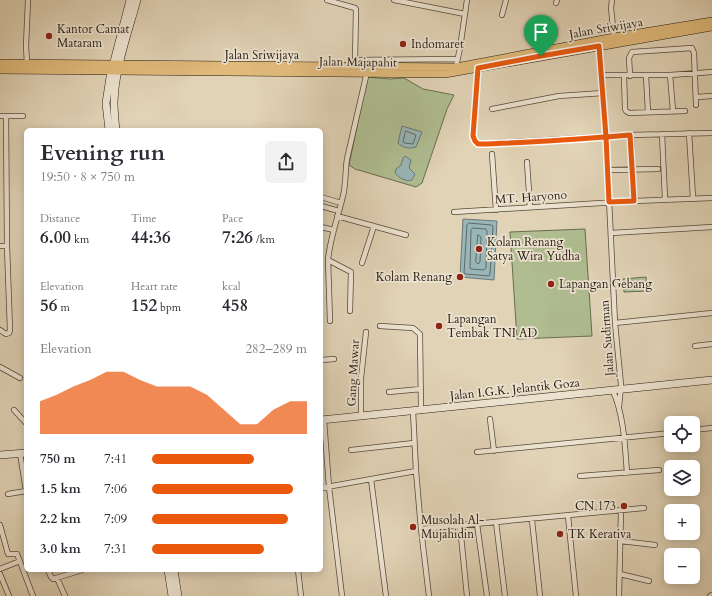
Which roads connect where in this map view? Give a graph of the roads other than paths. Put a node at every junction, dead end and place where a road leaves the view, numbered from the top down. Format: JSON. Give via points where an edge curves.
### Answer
{"nodes":[{"id":1,"x":28,"y":0,"type":"edge"},
{"id":2,"x":130,"y":0,"type":"edge"},
{"id":3,"x":138,"y":0,"type":"edge"},
{"id":4,"x":327,"y":0,"type":"edge"},
{"id":5,"x":394,"y":0,"type":"edge"},
{"id":6,"x":467,"y":0,"type":"edge"},
{"id":7,"x":506,"y":0,"type":"edge"},
{"id":8,"x":612,"y":0,"type":"edge"},
{"id":9,"x":465,"y":14,"type":"junction"},
{"id":10,"x":502,"y":15,"type":"dead end"},
{"id":11,"x":712,"y":21,"type":"edge"},
{"id":12,"x":712,"y":27,"type":"edge"},
{"id":13,"x":614,"y":37,"type":"junction"},
{"id":14,"x":599,"y":46,"type":"junction"},
{"id":15,"x":541,"y":54,"type":"junction"},
{"id":16,"x":457,"y":59,"type":"junction"},
{"id":17,"x":0,"y":63,"type":"edge"},
{"id":18,"x":27,"y":64,"type":"junction"},
{"id":19,"x":352,"y":66,"type":"junction"},
{"id":20,"x":456,"y":67,"type":"junction"},
{"id":21,"x":115,"y":68,"type":"junction"},
{"id":22,"x":478,"y":68,"type":"junction"},
{"id":23,"x":0,"y":70,"type":"edge"},
{"id":24,"x":368,"y":70,"type":"junction"},
{"id":25,"x":712,"y":72,"type":"edge"},
{"id":26,"x":695,"y":73,"type":"junction"},
{"id":27,"x":602,"y":75,"type":"junction"},
{"id":28,"x":670,"y":75,"type":"junction"},
{"id":29,"x":624,"y":76,"type":"junction"},
{"id":30,"x":630,"y":76,"type":"junction"},
{"id":31,"x":646,"y":76,"type":"junction"},
{"id":32,"x":603,"y":93,"type":"junction"},
{"id":33,"x":712,"y":96,"type":"edge"},
{"id":34,"x":696,"y":97,"type":"junction"},
{"id":35,"x":696,"y":105,"type":"dead end"},
{"id":36,"x":492,"y":109,"type":"dead end"},
{"id":37,"x":673,"y":111,"type":"junction"},
{"id":38,"x":685,"y":111,"type":"dead end"},
{"id":39,"x":648,"y":112,"type":"junction"},
{"id":40,"x":0,"y":116,"type":"edge"},
{"id":41,"x":6,"y":116,"type":"junction"},
{"id":42,"x":23,"y":116,"type":"dead end"},
{"id":43,"x":109,"y":128,"type":"edge"},
{"id":44,"x":116,"y":128,"type":"edge"},
{"id":45,"x":712,"y":132,"type":"edge"},
{"id":46,"x":689,"y":133,"type":"junction"},
{"id":47,"x":662,"y":134,"type":"junction"},
{"id":48,"x":630,"y":135,"type":"junction"},
{"id":49,"x":606,"y":137,"type":"junction"},
{"id":50,"x":492,"y":154,"type":"dead end"},
{"id":51,"x":527,"y":162,"type":"dead end"},
{"id":52,"x":633,"y":169,"type":"junction"},
{"id":53,"x":658,"y":169,"type":"dead end"},
{"id":54,"x":607,"y":170,"type":"junction"},
{"id":55,"x":0,"y":186,"type":"edge"},
{"id":56,"x":6,"y":186,"type":"junction"},
{"id":57,"x":323,"y":198,"type":"edge"},
{"id":58,"x":693,"y":198,"type":"junction"},
{"id":59,"x":712,"y":198,"type":"edge"},
{"id":60,"x":665,"y":199,"type":"junction"},
{"id":61,"x":634,"y":201,"type":"junction"},
{"id":62,"x":609,"y":202,"type":"junction"},
{"id":63,"x":341,"y":203,"type":"junction"},
{"id":64,"x":323,"y":207,"type":"edge"},
{"id":65,"x":530,"y":207,"type":"junction"},
{"id":66,"x":496,"y":210,"type":"junction"},
{"id":67,"x":454,"y":212,"type":"dead end"},
{"id":68,"x":338,"y":213,"type":"junction"},
{"id":69,"x":374,"y":226,"type":"junction"},
{"id":70,"x":712,"y":227,"type":"edge"},
{"id":71,"x":323,"y":228,"type":"edge"},
{"id":72,"x":334,"y":230,"type":"junction"},
{"id":73,"x":610,"y":233,"type":"junction"},
{"id":74,"x":406,"y":235,"type":"dead end"},
{"id":75,"x":0,"y":246,"type":"edge"},
{"id":76,"x":7,"y":246,"type":"junction"},
{"id":77,"x":329,"y":256,"type":"junction"},
{"id":78,"x":362,"y":263,"type":"dead end"},
{"id":79,"x":350,"y":311,"type":"dead end"},
{"id":80,"x":712,"y":313,"type":"edge"},
{"id":81,"x":330,"y":321,"type":"dead end"},
{"id":82,"x":615,"y":322,"type":"junction"},
{"id":83,"x":380,"y":326,"type":"dead end"},
{"id":84,"x":0,"y":330,"type":"edge"},
{"id":85,"x":366,"y":332,"type":"dead end"},
{"id":86,"x":712,"y":344,"type":"edge"},
{"id":87,"x":695,"y":346,"type":"dead end"},
{"id":88,"x":334,"y":359,"type":"dead end"},
{"id":89,"x":323,"y":360,"type":"edge"},
{"id":90,"x":0,"y":367,"type":"edge"},
{"id":91,"x":20,"y":378,"type":"dead end"},
{"id":92,"x":712,"y":380,"type":"edge"},
{"id":93,"x":421,"y":388,"type":"junction"},
{"id":94,"x":621,"y":390,"type":"junction"},
{"id":95,"x":613,"y":391,"type":"junction"},
{"id":96,"x":390,"y":392,"type":"dead end"},
{"id":97,"x":619,"y":407,"type":"junction"},
{"id":98,"x":14,"y":410,"type":"dead end"},
{"id":99,"x":422,"y":410,"type":"junction"},
{"id":100,"x":413,"y":411,"type":"junction"},
{"id":101,"x":361,"y":416,"type":"junction"},
{"id":102,"x":490,"y":419,"type":"dead end"},
{"id":103,"x":323,"y":420,"type":"edge"},
{"id":104,"x":24,"y":421,"type":"edge"},
{"id":105,"x":712,"y":428,"type":"edge"},
{"id":106,"x":700,"y":429,"type":"edge"},
{"id":107,"x":323,"y":430,"type":"edge"},
{"id":108,"x":664,"y":434,"type":"edge"},
{"id":109,"x":624,"y":438,"type":"junction"},
{"id":110,"x":414,"y":443,"type":"junction"},
{"id":111,"x":351,"y":450,"type":"dead end"},
{"id":112,"x":494,"y":451,"type":"junction"},
{"id":113,"x":477,"y":452,"type":"dead end"},
{"id":114,"x":23,"y":453,"type":"edge"},
{"id":115,"x":0,"y":455,"type":"edge"},
{"id":116,"x":24,"y":466,"type":"edge"},
{"id":117,"x":659,"y":470,"type":"dead end"},
{"id":118,"x":416,"y":471,"type":"junction"},
{"id":119,"x":627,"y":473,"type":"junction"},
{"id":120,"x":580,"y":476,"type":"dead end"},
{"id":121,"x":371,"y":479,"type":"junction"},
{"id":122,"x":329,"y":487,"type":"junction"},
{"id":123,"x":323,"y":488,"type":"edge"},
{"id":124,"x":24,"y":491,"type":"edge"},
{"id":125,"x":8,"y":494,"type":"dead end"},
{"id":126,"x":644,"y":508,"type":"dead end"},
{"id":127,"x":621,"y":511,"type":"junction"},
{"id":128,"x":568,"y":516,"type":"junction"},
{"id":129,"x":532,"y":520,"type":"junction"},
{"id":130,"x":496,"y":522,"type":"junction"},
{"id":131,"x":477,"y":524,"type":"junction"},
{"id":132,"x":0,"y":525,"type":"edge"},
{"id":133,"x":460,"y":526,"type":"junction"},
{"id":134,"x":421,"y":529,"type":"junction"},
{"id":135,"x":621,"y":540,"type":"junction"},
{"id":136,"x":655,"y":544,"type":"dead end"},
{"id":137,"x":20,"y":561,"type":"junction"},
{"id":138,"x":0,"y":570,"type":"edge"},
{"id":139,"x":24,"y":572,"type":"edge"},
{"id":140,"x":24,"y":572,"type":"edge"},
{"id":141,"x":49,"y":572,"type":"edge"},
{"id":142,"x":76,"y":572,"type":"edge"},
{"id":143,"x":168,"y":572,"type":"edge"},
{"id":144,"x":174,"y":572,"type":"edge"},
{"id":145,"x":298,"y":572,"type":"edge"},
{"id":146,"x":0,"y":574,"type":"edge"},
{"id":147,"x":620,"y":574,"type":"junction"},
{"id":148,"x":56,"y":578,"type":"junction"},
{"id":149,"x":649,"y":581,"type":"dead end"},
{"id":150,"x":9,"y":596,"type":"edge"},
{"id":151,"x":33,"y":596,"type":"edge"},
{"id":152,"x":65,"y":596,"type":"edge"},
{"id":153,"x":172,"y":596,"type":"edge"},
{"id":154,"x":178,"y":596,"type":"edge"},
{"id":155,"x":301,"y":596,"type":"edge"},
{"id":156,"x":342,"y":596,"type":"edge"},
{"id":157,"x":386,"y":596,"type":"edge"},
{"id":158,"x":429,"y":596,"type":"edge"},
{"id":159,"x":467,"y":596,"type":"edge"},
{"id":160,"x":487,"y":596,"type":"edge"},
{"id":161,"x":505,"y":596,"type":"edge"},
{"id":162,"x":540,"y":596,"type":"edge"},
{"id":163,"x":576,"y":596,"type":"edge"},
{"id":164,"x":619,"y":596,"type":"edge"}],
"edges":[{"from":1,"to":18,"type":"street"},
{"from":2,"to":21,"type":"street"},
{"from":3,"to":21,"type":"street"},
{"from":4,"to":19,"type":"street","via":[[356,9]]},
{"from":5,"to":9,"type":"street"},
{"from":6,"to":9,"type":"street"},
{"from":7,"to":10,"type":"street"},
{"from":8,"to":13,"type":"street"},
{"from":9,"to":16,"type":"street"},
{"from":11,"to":13,"type":"main road","name":"Jalan Sriwijaya"},
{"from":12,"to":14,"type":"main road","name":"Jalan Majapahit"},
{"from":13,"to":15,"type":"main road","name":"Jalan Sriwijaya"},
{"from":14,"to":15,"type":"main road","name":"Jalan Majapahit"},
{"from":14,"to":27,"type":"street","name":"Jalan Sudirman"},
{"from":15,"to":20,"type":"main road","name":"Jalan Sriwijaya"},
{"from":15,"to":22,"type":"main road","name":"Jalan Majapahit"},
{"from":16,"to":19,"type":"street"},
{"from":16,"to":20,"type":"street"},
{"from":17,"to":18,"type":"main road","name":"Jalan Sriwijaya"},
{"from":18,"to":21,"type":"main road","name":"Jalan Sriwijaya"},
{"from":19,"to":21,"type":"main road","name":"Jalan Sriwijaya"},
{"from":19,"to":24,"type":"main road","name":"Jalan Sriwijaya"},
{"from":20,"to":24,"type":"main road","name":"Jalan Sriwijaya"},
{"from":21,"to":23,"type":"main road"},
{"from":21,"to":43,"type":"street","via":[[106,103]]},
{"from":21,"to":44,"type":"street"},
{"from":22,"to":24,"type":"main road","name":"Jalan Majapahit","via":[[445,74]]},
{"from":22,"to":49,"type":"street","via":[[473,136],[478,144]]},
{"from":24,"to":63,"type":"street","via":[[347,159],[347,179]]},
{"from":25,"to":26,"type":"street"},
{"from":26,"to":28,"type":"street"},
{"from":26,"to":30,"type":"street","via":[[694,53],[692,48],[688,48],[632,52],[629,58]]},
{"from":26,"to":34,"type":"street"},
{"from":27,"to":29,"type":"street"},
{"from":27,"to":32,"type":"street","name":"Jalan Sudirman"},
{"from":28,"to":31,"type":"street"},
{"from":28,"to":37,"type":"street"},
{"from":29,"to":30,"type":"street"},
{"from":29,"to":39,"type":"street","via":[[626,111]]},
{"from":30,"to":31,"type":"street"},
{"from":31,"to":39,"type":"street"},
{"from":32,"to":36,"type":"street","via":[[559,96]]},
{"from":32,"to":49,"type":"street","name":"Jalan Sudirman"},
{"from":33,"to":34,"type":"street"},
{"from":34,"to":35,"type":"street"},
{"from":37,"to":38,"type":"street"},
{"from":37,"to":39,"type":"street"},
{"from":40,"to":41,"type":"street"},
{"from":41,"to":42,"type":"street"},
{"from":41,"to":56,"type":"street"},
{"from":45,"to":46,"type":"street"},
{"from":46,"to":47,"type":"street"},
{"from":46,"to":58,"type":"street"},
{"from":47,"to":48,"type":"street"},
{"from":47,"to":60,"type":"street"},
{"from":48,"to":49,"type":"street"},
{"from":48,"to":52,"type":"street"},
{"from":49,"to":54,"type":"street","name":"Jalan Sudirman"},
{"from":50,"to":66,"type":"street"},
{"from":51,"to":65,"type":"street"},
{"from":52,"to":53,"type":"street"},
{"from":52,"to":54,"type":"street"},
{"from":52,"to":61,"type":"street"},
{"from":54,"to":62,"type":"street","name":"Jalan Sudirman"},
{"from":55,"to":56,"type":"street"},
{"from":56,"to":76,"type":"street"},
{"from":57,"to":63,"type":"street"},
{"from":58,"to":59,"type":"street","name":"MT. Haryono"},
{"from":58,"to":60,"type":"street","name":"MT. Haryono"},
{"from":60,"to":61,"type":"street","name":"MT. Haryono"},
{"from":61,"to":62,"type":"street","name":"MT. Haryono"},
{"from":62,"to":65,"type":"street","name":"MT. Haryono"},
{"from":62,"to":73,"type":"street","name":"Jalan Sudirman"},
{"from":63,"to":68,"type":"street"},
{"from":64,"to":68,"type":"street"},
{"from":65,"to":66,"type":"street","name":"MT. Haryono"},
{"from":66,"to":67,"type":"street","name":"MT. Haryono"},
{"from":68,"to":69,"type":"street"},
{"from":68,"to":72,"type":"street"},
{"from":69,"to":74,"type":"street"},
{"from":69,"to":78,"type":"street"},
{"from":70,"to":73,"type":"street"},
{"from":71,"to":72,"type":"street"},
{"from":72,"to":77,"type":"street"},
{"from":73,"to":82,"type":"street","name":"Jalan Sudirman"},
{"from":75,"to":76,"type":"street"},
{"from":76,"to":84,"type":"street","via":[[10,330],[6,334]]},
{"from":77,"to":79,"type":"street","via":[[351,272]]},
{"from":77,"to":81,"type":"street"},
{"from":80,"to":82,"type":"street"},
{"from":82,"to":94,"type":"street","name":"Jalan Sudirman"},
{"from":83,"to":93,"type":"street","via":[[413,328],[420,334]]},
{"from":85,"to":101,"type":"street","name":"Gang Mawar","via":[[361,378]]},
{"from":86,"to":87,"type":"street"},
{"from":88,"to":89,"type":"street"},
{"from":90,"to":91,"type":"street"},
{"from":92,"to":94,"type":"street","name":"Jalan I.G.K. Jelantik Goza"},
{"from":93,"to":96,"type":"street"},
{"from":93,"to":99,"type":"street"},
{"from":94,"to":95,"type":"street","name":"Jalan I.G.K. Jelantik Goza"},
{"from":94,"to":97,"type":"street","name":"Jalan Sudirman"},
{"from":95,"to":97,"type":"street"},
{"from":95,"to":99,"type":"street","name":"Jalan I.G.K. Jelantik Goza"},
{"from":97,"to":109,"type":"street"},
{"from":98,"to":104,"type":"street"},
{"from":99,"to":100,"type":"street","name":"Jalan I.G.K. Jelantik Goza"},
{"from":100,"to":101,"type":"street","name":"Jalan I.G.K. Jelantik Goza"},
{"from":100,"to":110,"type":"street"},
{"from":101,"to":103,"type":"street","name":"Jalan I.G.K. Jelantik Goza"},
{"from":102,"to":112,"type":"street"},
{"from":105,"to":106,"type":"street"},
{"from":107,"to":122,"type":"street"},
{"from":108,"to":109,"type":"street"},
{"from":109,"to":112,"type":"street"},
{"from":109,"to":119,"type":"street"},
{"from":110,"to":111,"type":"street"},
{"from":110,"to":118,"type":"street"},
{"from":112,"to":113,"type":"street"},
{"from":114,"to":115,"type":"street"},
{"from":114,"to":116,"type":"street"},
{"from":117,"to":119,"type":"street"},
{"from":118,"to":121,"type":"street"},
{"from":118,"to":134,"type":"street"},
{"from":119,"to":120,"type":"street"},
{"from":121,"to":122,"type":"street"},
{"from":121,"to":157,"type":"street"},
{"from":122,"to":123,"type":"street"},
{"from":122,"to":156,"type":"street"},
{"from":124,"to":125,"type":"street"},
{"from":126,"to":127,"type":"street"},
{"from":127,"to":128,"type":"street"},
{"from":127,"to":135,"type":"street"},
{"from":128,"to":129,"type":"street"},
{"from":128,"to":163,"type":"street"},
{"from":129,"to":130,"type":"street"},
{"from":129,"to":162,"type":"street"},
{"from":130,"to":131,"type":"street"},
{"from":130,"to":161,"type":"street"},
{"from":131,"to":133,"type":"street"},
{"from":131,"to":160,"type":"street"},
{"from":132,"to":137,"type":"street","via":[[8,554],[17,554]]},
{"from":133,"to":134,"type":"street"},
{"from":133,"to":159,"type":"street"},
{"from":134,"to":158,"type":"street"},
{"from":135,"to":136,"type":"street"},
{"from":135,"to":147,"type":"street"},
{"from":137,"to":138,"type":"street"},
{"from":137,"to":140,"type":"street"},
{"from":139,"to":151,"type":"street"},
{"from":141,"to":148,"type":"street","via":[[51,577]]},
{"from":142,"to":148,"type":"street"},
{"from":143,"to":153,"type":"street"},
{"from":144,"to":154,"type":"street"},
{"from":145,"to":155,"type":"street"},
{"from":146,"to":150,"type":"street"},
{"from":147,"to":149,"type":"street"},
{"from":147,"to":164,"type":"street"},
{"from":148,"to":152,"type":"street"}]}
